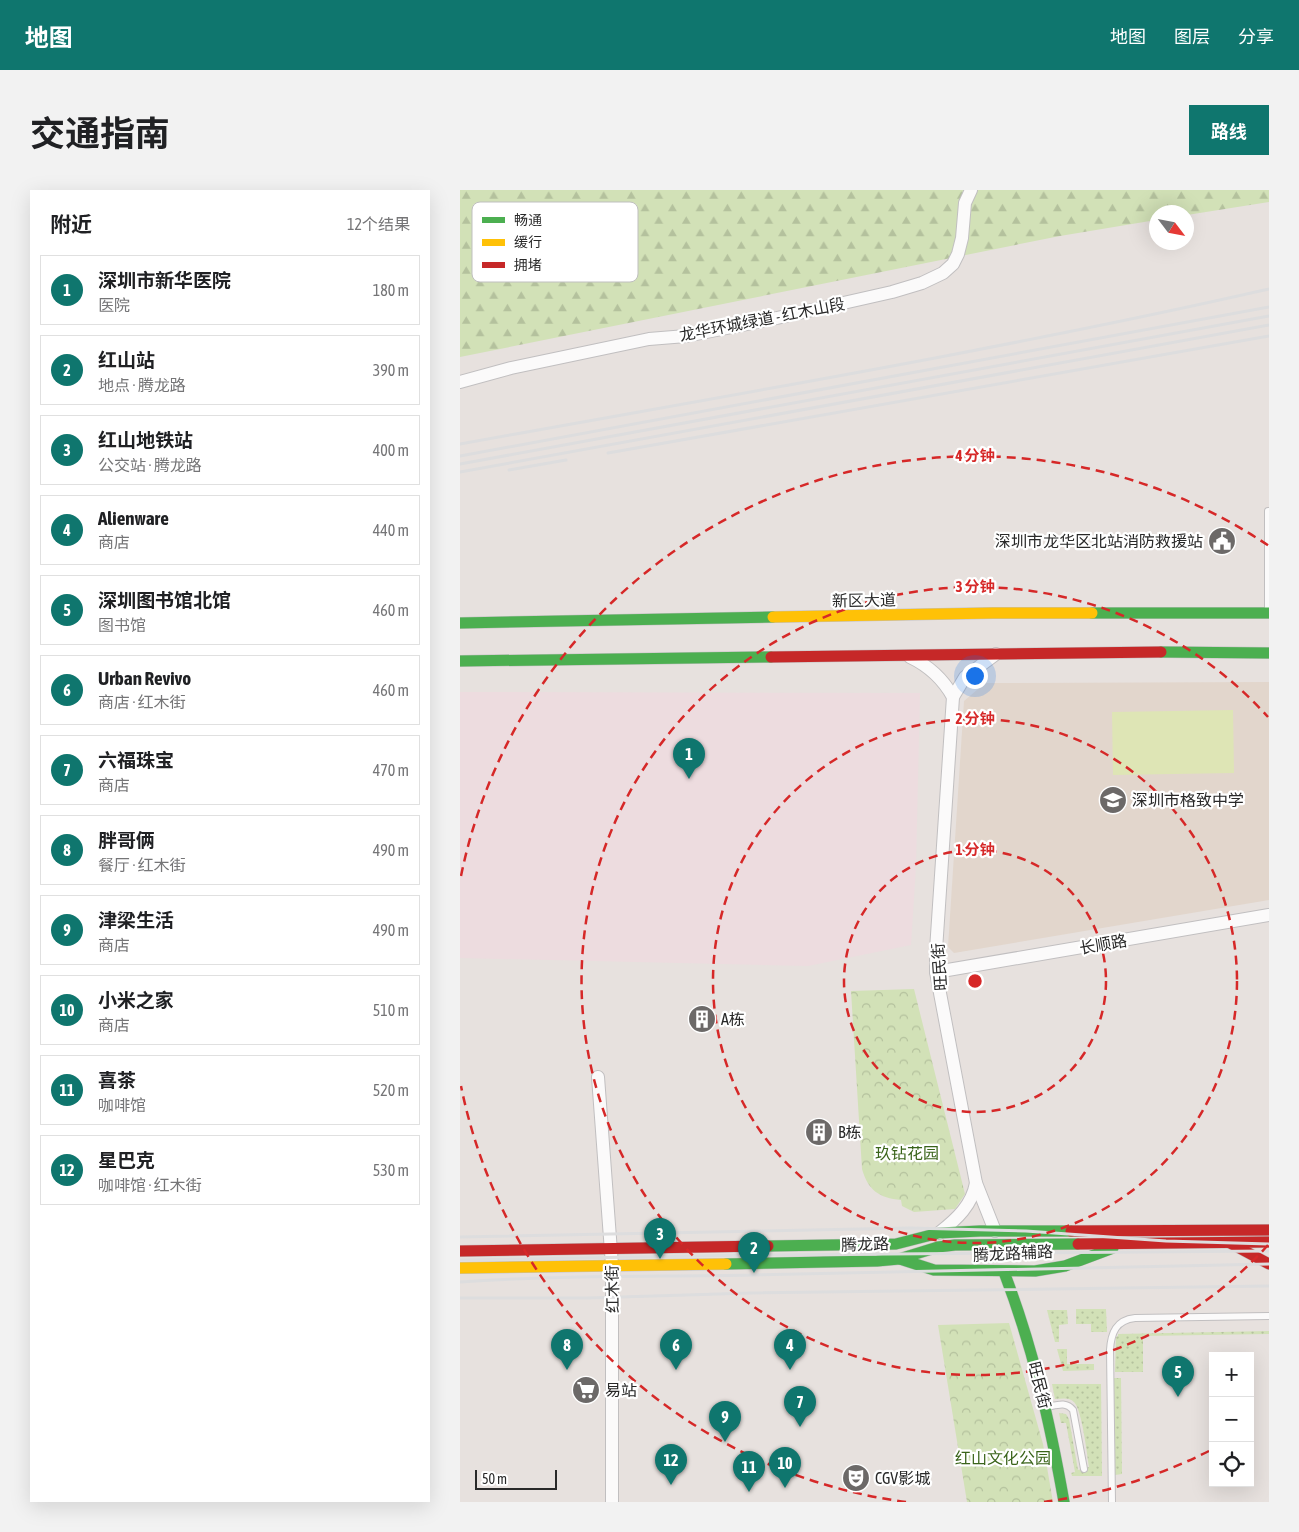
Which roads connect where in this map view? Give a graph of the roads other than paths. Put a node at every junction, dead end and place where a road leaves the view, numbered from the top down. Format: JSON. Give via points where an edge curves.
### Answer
{"nodes":[{"id":1,"x":972,"y":190,"type":"edge"},
{"id":2,"x":460,"y":382,"type":"edge"},
{"id":3,"x":1268,"y":510,"type":"edge"},
{"id":4,"x":1268,"y":613,"type":"edge"},
{"id":5,"x":460,"y":623,"type":"edge"},
{"id":6,"x":1266,"y":653,"type":"edge"},
{"id":7,"x":996,"y":654,"type":"junction"},
{"id":8,"x":907,"y":655,"type":"junction"},
{"id":9,"x":460,"y":661,"type":"edge"},
{"id":10,"x":953,"y":697,"type":"junction"},
{"id":11,"x":1269,"y":915,"type":"edge"},
{"id":12,"x":936,"y":972,"type":"junction"},
{"id":13,"x":598,"y":1077,"type":"dead end"},
{"id":14,"x":976,"y":1183,"type":"junction"},
{"id":15,"x":1269,"y":1230,"type":"edge"},
{"id":16,"x":995,"y":1231,"type":"junction"},
{"id":17,"x":939,"y":1233,"type":"junction"},
{"id":18,"x":1269,"y":1242,"type":"edge"},
{"id":19,"x":1230,"y":1243,"type":"junction"},
{"id":20,"x":1126,"y":1244,"type":"junction"},
{"id":21,"x":611,"y":1248,"type":"junction"},
{"id":22,"x":460,"y":1250,"type":"edge"},
{"id":23,"x":899,"y":1259,"type":"junction"},
{"id":24,"x":1269,"y":1264,"type":"edge"},
{"id":25,"x":612,"y":1265,"type":"junction"},
{"id":26,"x":460,"y":1268,"type":"edge"},
{"id":27,"x":1004,"y":1272,"type":"junction"},
{"id":28,"x":1269,"y":1316,"type":"edge"},
{"id":29,"x":1046,"y":1408,"type":"junction"},
{"id":30,"x":1084,"y":1469,"type":"dead end"},
{"id":31,"x":612,"y":1502,"type":"edge"},
{"id":32,"x":1064,"y":1502,"type":"edge"},
{"id":33,"x":1112,"y":1502,"type":"edge"}],
"edges":[{"from":1,"to":2,"type":"street","name":"龙华环城绿道 - 红木山段","via":[[965,203],[958,254],[953,264],[922,283],[760,321],[686,336],[649,339]]},
{"from":3,"to":4,"type":"lane"},
{"from":4,"to":5,"type":"main road","name":"新区大道","via":[[1003,613]]},
{"from":6,"to":7,"type":"main road"},
{"from":7,"to":8,"type":"main road"},
{"from":7,"to":10,"type":"street","via":[[965,677]]},
{"from":8,"to":9,"type":"main road"},
{"from":8,"to":10,"type":"street","via":[[939,677]]},
{"from":10,"to":12,"type":"street","name":"旺民街"},
{"from":11,"to":12,"type":"street","name":"长顺路"},
{"from":12,"to":14,"type":"street","name":"旺民街"},
{"from":13,"to":21,"type":"street","name":"红木街"},
{"from":14,"to":16,"type":"street","name":"旺民街"},
{"from":14,"to":17,"type":"street","via":[[970,1203]]},
{"from":15,"to":16,"type":"main road","name":"腾龙路"},
{"from":16,"to":17,"type":"main road","name":"腾龙路"},
{"from":17,"to":21,"type":"main road","name":"腾龙路","via":[[896,1244]]},
{"from":18,"to":19,"type":"main road","name":"腾龙路"},
{"from":19,"to":20,"type":"main road","name":"腾龙路"},
{"from":19,"to":24,"type":"main road"},
{"from":20,"to":23,"type":"main road","name":"腾龙路","via":[[955,1245]]},
{"from":20,"to":27,"type":"main road","name":"腾龙路辅路","via":[[1048,1271]]},
{"from":21,"to":22,"type":"main road","name":"腾龙路"},
{"from":21,"to":25,"type":"street","name":"红木街"},
{"from":23,"to":25,"type":"main road","name":"腾龙路"},
{"from":23,"to":27,"type":"main road","name":"腾龙路辅路","via":[[948,1272]]},
{"from":25,"to":26,"type":"main road","name":"腾龙路"},
{"from":25,"to":31,"type":"street","name":"红木街"},
{"from":27,"to":29,"type":"main road","name":"旺民街","via":[[1019,1308]]},
{"from":28,"to":33,"type":"lane","via":[[1135,1318],[1124,1320],[1114,1329],[1110,1350]]},
{"from":29,"to":30,"type":"lane","via":[[1065,1404],[1073,1410]]},
{"from":29,"to":32,"type":"main road","name":"旺民街"}]}
